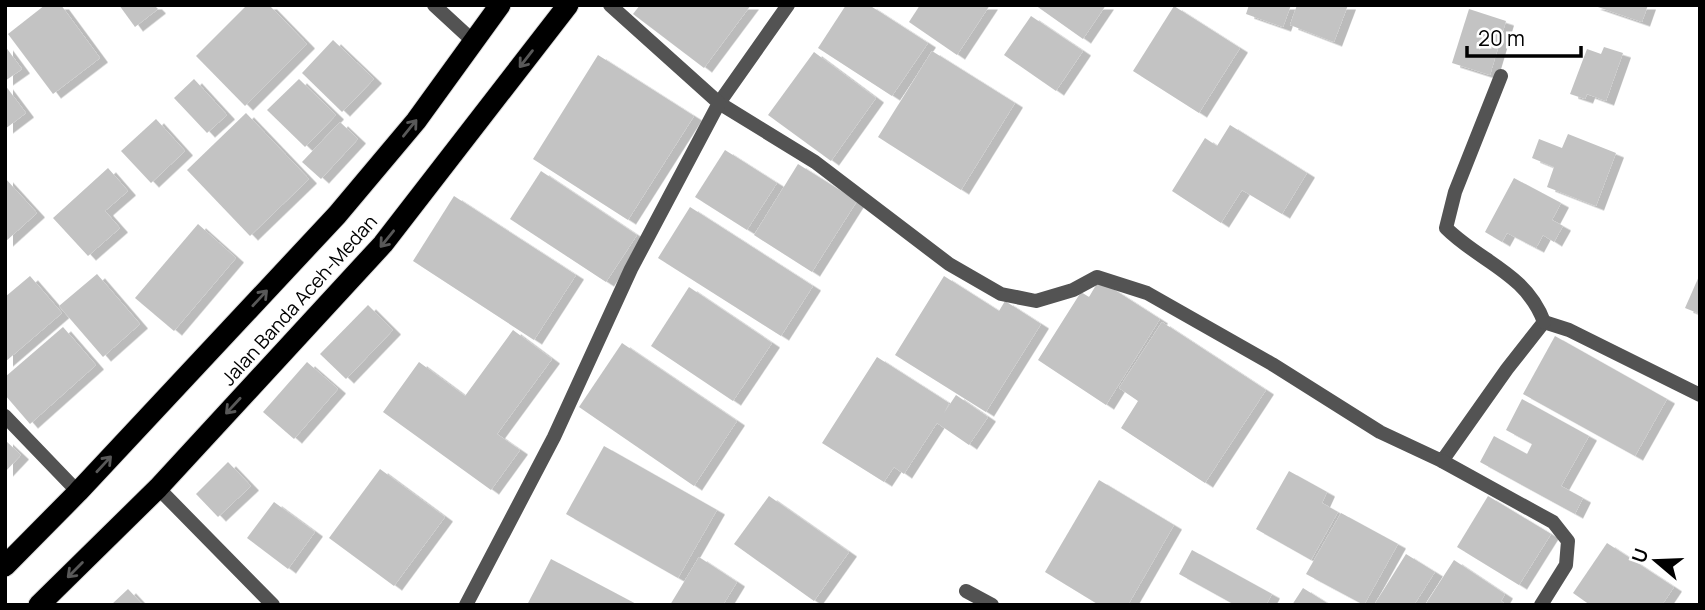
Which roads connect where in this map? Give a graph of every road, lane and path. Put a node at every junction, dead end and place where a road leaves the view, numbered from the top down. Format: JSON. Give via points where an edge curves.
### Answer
{"nodes":[{"id":1,"x":434,"y":5,"type":"edge"},
{"id":2,"x":500,"y":5,"type":"edge"},
{"id":3,"x":568,"y":5,"type":"edge"},
{"id":4,"x":610,"y":5,"type":"edge"},
{"id":5,"x":788,"y":5,"type":"edge"},
{"id":6,"x":473,"y":41,"type":"junction"},
{"id":7,"x":1501,"y":76,"type":"dead end"},
{"id":8,"x":719,"y":103,"type":"junction"},
{"id":9,"x":1544,"y":322,"type":"junction"},
{"id":10,"x":1700,"y":395,"type":"edge"},
{"id":11,"x":5,"y":415,"type":"edge"},
{"id":12,"x":1443,"y":461,"type":"junction"},
{"id":13,"x":158,"y":488,"type":"junction"},
{"id":14,"x":78,"y":492,"type":"junction"},
{"id":15,"x":5,"y":566,"type":"edge"},
{"id":16,"x":966,"y":591,"type":"dead end"},
{"id":17,"x":39,"y":605,"type":"edge"},
{"id":18,"x":273,"y":605,"type":"edge"},
{"id":19,"x":466,"y":605,"type":"edge"},
{"id":20,"x":992,"y":605,"type":"edge"},
{"id":21,"x":1541,"y":605,"type":"edge"}],
"edges":[{"from":1,"to":6,"type":"street"},
{"from":2,"to":6,"type":"highway","name":"Jalan Banda Aceh-Medan"},
{"from":3,"to":13,"type":"highway","name":"Jalan Banda Aceh-Medan","one_way":true,"via":[[383,244]]},
{"from":4,"to":8,"type":"street"},
{"from":5,"to":8,"type":"street"},
{"from":14,"to":6,"type":"highway","name":"Jalan Banda Aceh-Medan","one_way":true,"via":[[337,215],[416,121]]},
{"from":7,"to":9,"type":"street","via":[[1455,192],[1446,228],[1511,274],[1538,304]]},
{"from":8,"to":12,"type":"street","via":[[815,162],[949,264],[1002,294],[1036,300],[1073,290],[1097,277],[1147,293],[1380,432]]},
{"from":8,"to":19,"type":"street","via":[[631,269],[554,437]]},
{"from":9,"to":10,"type":"street"},
{"from":9,"to":12,"type":"street"},
{"from":11,"to":14,"type":"street"},
{"from":12,"to":21,"type":"street","via":[[1553,522],[1569,541],[1566,565]]},
{"from":13,"to":17,"type":"highway","name":"Jalan Banda Aceh-Medan","one_way":true},
{"from":13,"to":18,"type":"street"},
{"from":14,"to":15,"type":"highway","name":"Jalan Banda Aceh-Medan"},
{"from":16,"to":20,"type":"street"}]}
